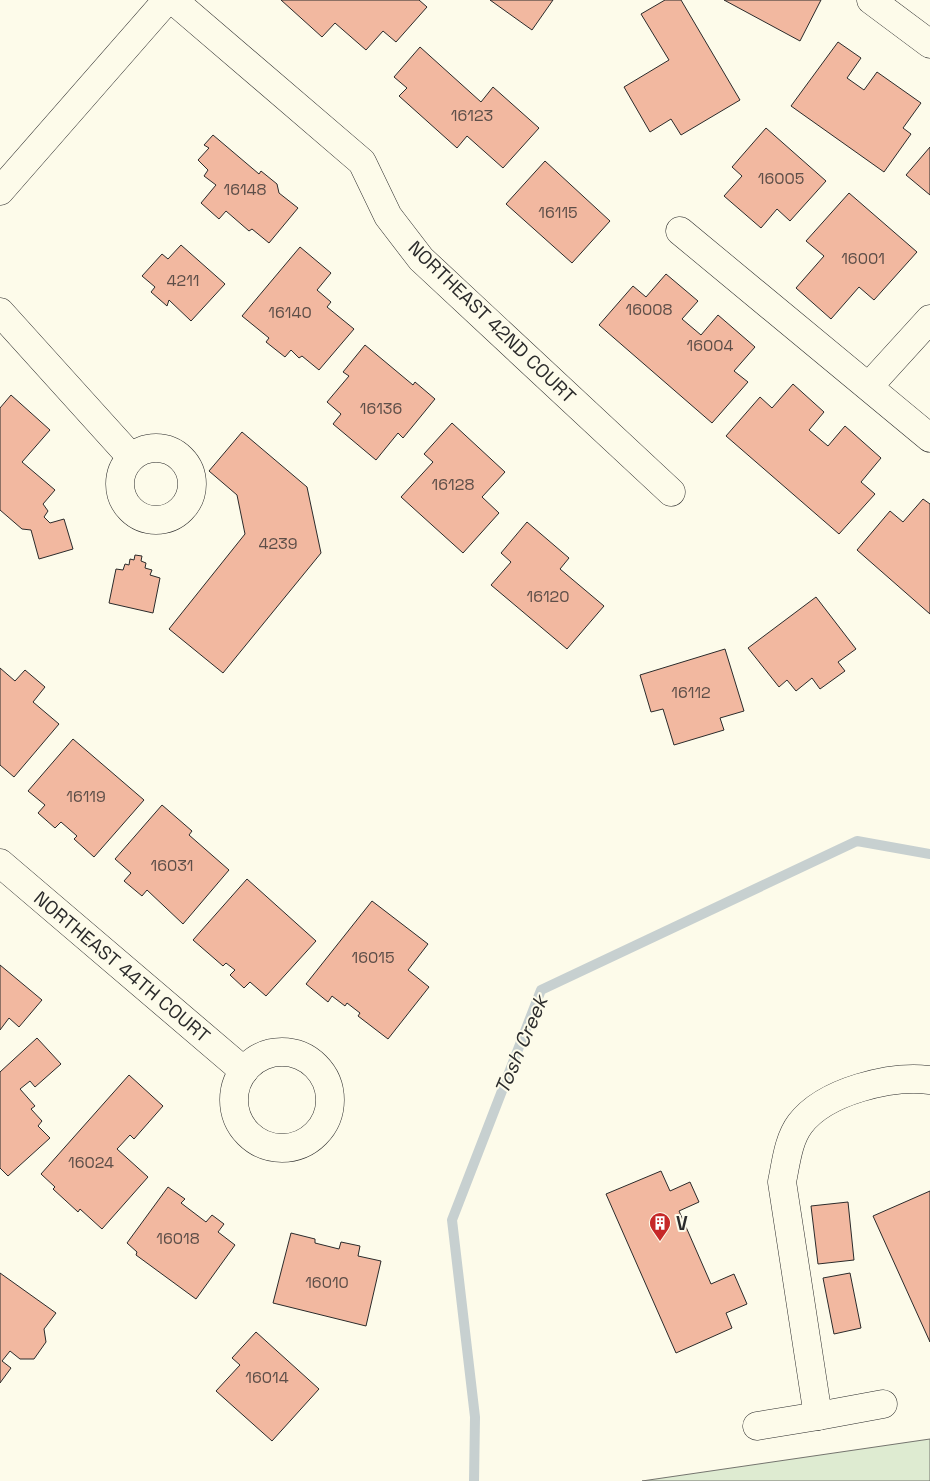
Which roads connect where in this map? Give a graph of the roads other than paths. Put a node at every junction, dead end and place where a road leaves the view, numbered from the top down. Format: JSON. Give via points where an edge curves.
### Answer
{"nodes":[{"id":1,"x":167,"y":0,"type":"edge"},
{"id":2,"x":173,"y":0,"type":"edge"},
{"id":3,"x":871,"y":0,"type":"edge"},
{"id":4,"x":930,"y":44,"type":"edge"},
{"id":5,"x":0,"y":191,"type":"edge"},
{"id":6,"x":680,"y":231,"type":"dead end"},
{"id":7,"x":0,"y":312,"type":"edge"},
{"id":8,"x":930,"y":319,"type":"edge"},
{"id":9,"x":869,"y":386,"type":"junction"},
{"id":10,"x":930,"y":438,"type":"edge"},
{"id":11,"x":131,"y":457,"type":"dead end"},
{"id":12,"x":671,"y":492,"type":"dead end"},
{"id":13,"x":0,"y":863,"type":"edge"},
{"id":14,"x":244,"y":1071,"type":"dead end"},
{"id":15,"x":930,"y":1080,"type":"edge"},
{"id":16,"x":883,"y":1404,"type":"dead end"},
{"id":17,"x":818,"y":1416,"type":"junction"},
{"id":18,"x":757,"y":1426,"type":"dead end"}],
"edges":[{"from":1,"to":5,"type":"street"},
{"from":2,"to":12,"type":"street","name":"NORTHEAST 42ND COURT","via":[[362,162],[388,216],[421,259]]},
{"from":3,"to":4,"type":"street"},
{"from":6,"to":9,"type":"street"},
{"from":7,"to":11,"type":"street"},
{"from":8,"to":9,"type":"street"},
{"from":9,"to":10,"type":"street"},
{"from":13,"to":14,"type":"street","name":"NORTHEAST 44TH COURT"},
{"from":15,"to":17,"type":"street","via":[[888,1081],[853,1088],[826,1102],[800,1124],[790,1146],[782,1182]]},
{"from":16,"to":17,"type":"street"},
{"from":17,"to":18,"type":"street"}]}
